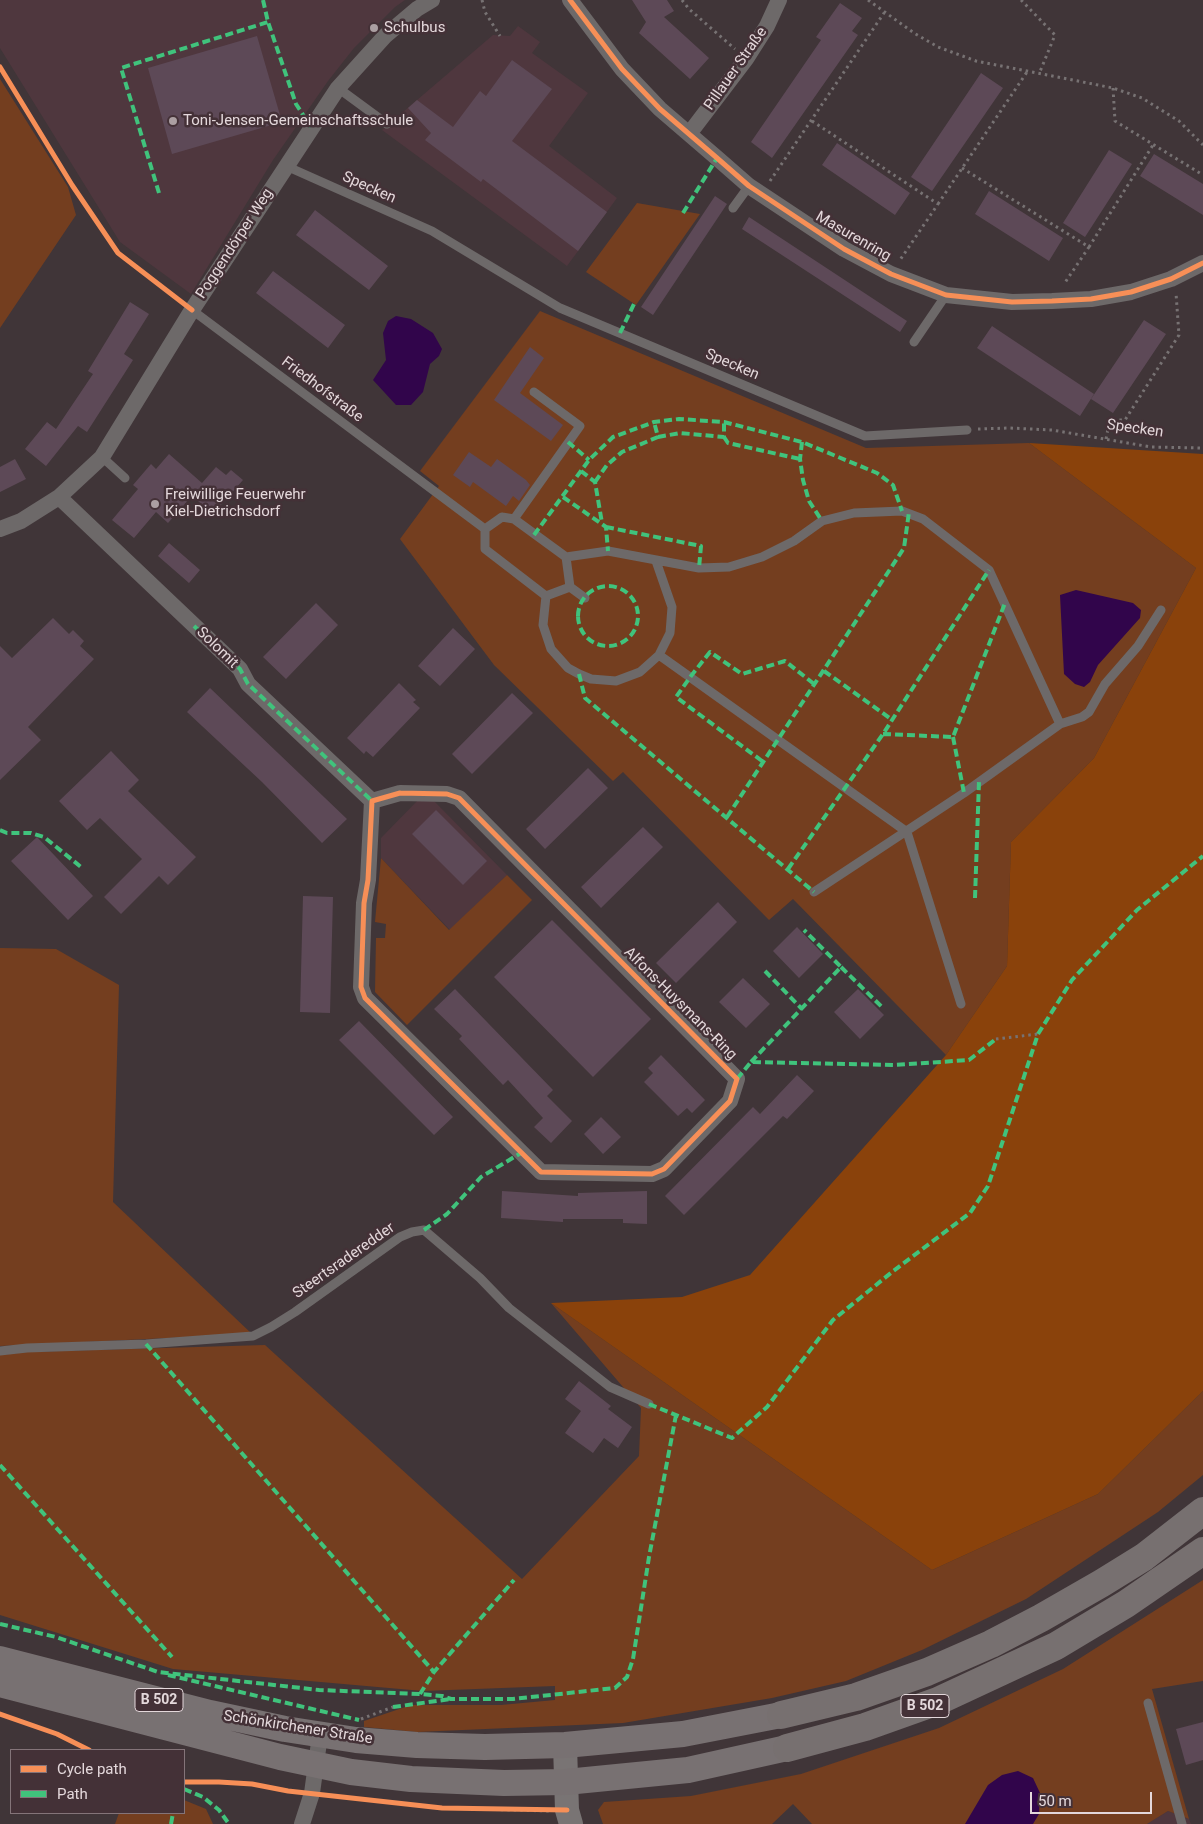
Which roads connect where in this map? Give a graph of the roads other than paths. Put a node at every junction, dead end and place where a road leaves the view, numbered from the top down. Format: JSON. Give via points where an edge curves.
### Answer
{"nodes":[{"id":1,"x":432,"y":0,"type":"edge"},
{"id":2,"x":570,"y":0,"type":"edge"},
{"id":3,"x":779,"y":0,"type":"edge"},
{"id":4,"x":338,"y":88,"type":"junction"},
{"id":5,"x":387,"y":124,"type":"dead end"},
{"id":6,"x":689,"y":134,"type":"junction"},
{"id":7,"x":286,"y":166,"type":"junction"},
{"id":8,"x":755,"y":190,"type":"junction"},
{"id":9,"x":733,"y":208,"type":"dead end"},
{"id":10,"x":1203,"y":263,"type":"edge"},
{"id":11,"x":946,"y":295,"type":"junction"},
{"id":12,"x":192,"y":310,"type":"junction"},
{"id":13,"x":914,"y":342,"type":"dead end"},
{"id":14,"x":534,"y":392,"type":"dead end"},
{"id":15,"x":967,"y":430,"type":"road end"},
{"id":16,"x":102,"y":457,"type":"junction"},
{"id":17,"x":125,"y":478,"type":"dead end"},
{"id":18,"x":59,"y":497,"type":"junction"},
{"id":19,"x":514,"y":519,"type":"junction"},
{"id":20,"x":485,"y":528,"type":"junction"},
{"id":21,"x":0,"y":529,"type":"edge"},
{"id":22,"x":566,"y":557,"type":"junction"},
{"id":23,"x":656,"y":561,"type":"junction"},
{"id":24,"x":570,"y":587,"type":"junction"},
{"id":25,"x":546,"y":596,"type":"junction"},
{"id":26,"x":585,"y":598,"type":"dead end"},
{"id":27,"x":1161,"y":610,"type":"dead end"},
{"id":28,"x":659,"y":655,"type":"junction"},
{"id":29,"x":1060,"y":724,"type":"junction"},
{"id":30,"x":372,"y":801,"type":"junction"},
{"id":31,"x":907,"y":832,"type":"junction"},
{"id":32,"x":814,"y":892,"type":"dead end"},
{"id":33,"x":961,"y":1004,"type":"dead end"},
{"id":34,"x":0,"y":1351,"type":"edge"},
{"id":35,"x":649,"y":1404,"type":"dead end"},
{"id":36,"x":1203,"y":1512,"type":"edge"},
{"id":37,"x":1203,"y":1551,"type":"edge"},
{"id":38,"x":0,"y":1659,"type":"edge"},
{"id":39,"x":0,"y":1684,"type":"edge"},
{"id":40,"x":1148,"y":1703,"type":"dead end"},
{"id":41,"x":781,"y":1715,"type":"joint"},
{"id":42,"x":320,"y":1735,"type":"junction"},
{"id":43,"x":565,"y":1745,"type":"junction"},
{"id":44,"x":787,"y":1748,"type":"joint"},
{"id":45,"x":316,"y":1764,"type":"junction"},
{"id":46,"x":566,"y":1782,"type":"junction"},
{"id":47,"x":569,"y":1817,"type":"edge"},
{"id":48,"x":302,"y":1824,"type":"edge"},
{"id":49,"x":1182,"y":1824,"type":"edge"}],
"edges":[{"from":1,"to":4,"type":"street","name":"Poggendörper Weg","via":[[385,36]]},
{"from":2,"to":6,"type":"street","name":"Masurenring","via":[[622,69]]},
{"from":3,"to":6,"type":"street","name":"Pillauer Straße","via":[[746,59]]},
{"from":4,"to":5,"type":"lane"},
{"from":4,"to":7,"type":"street","name":"Poggendörper Weg"},
{"from":6,"to":8,"type":"street","name":"Masurenring"},
{"from":7,"to":12,"type":"street","name":"Poggendörper Weg"},
{"from":7,"to":15,"type":"lane","name":"Specken","via":[[432,231],[560,308],[866,436]]},
{"from":8,"to":9,"type":"lane"},
{"from":8,"to":11,"type":"street","name":"Masurenring","via":[[844,249],[891,274]]},
{"from":10,"to":11,"type":"street","name":"Masurenring","via":[[1171,279],[1091,300],[1012,302]]},
{"from":11,"to":13,"type":"lane"},
{"from":12,"to":16,"type":"street","name":"Poggendörper Weg"},
{"from":12,"to":20,"type":"lane","name":"Friedhofstraße"},
{"from":14,"to":19,"type":"lane","via":[[580,426]]},
{"from":16,"to":17,"type":"lane"},
{"from":16,"to":18,"type":"street","name":"Poggendörper Weg"},
{"from":18,"to":21,"type":"street","name":"Poggendörper Weg"},
{"from":18,"to":30,"type":"street","name":"Solomit","via":[[240,669],[248,684]]},
{"from":19,"to":20,"type":"lane","via":[[502,517]]},
{"from":19,"to":22,"type":"lane"},
{"from":20,"to":25,"type":"lane","via":[[485,549]]},
{"from":22,"to":23,"type":"lane","via":[[608,551]]},
{"from":22,"to":24,"type":"lane"},
{"from":23,"to":28,"type":"lane","via":[[672,608],[670,633]]},
{"from":23,"to":29,"type":"lane","via":[[699,568],[729,567],[762,558],[822,521],[854,513],[909,512],[923,519],[989,570]]},
{"from":24,"to":25,"type":"lane"},
{"from":24,"to":26,"type":"lane"},
{"from":25,"to":28,"type":"lane","via":[[543,625],[551,649],[578,674],[591,679],[616,681],[640,672]]},
{"from":27,"to":29,"type":"lane","via":[[1089,712]]},
{"from":28,"to":31,"type":"lane"},
{"from":29,"to":31,"type":"lane"},
{"from":30,"to":30,"type":"street","name":"Alfons-Huysmans-Ring","via":[[400,793],[447,794],[459,798],[737,1080],[730,1101],[664,1169],[652,1174],[541,1172],[365,998],[361,987]]},
{"from":31,"to":32,"type":"lane"},
{"from":31,"to":33,"type":"lane"},
{"from":34,"to":35,"type":"lane","name":"Steertsraderedder","via":[[253,1336],[295,1312],[400,1237],[424,1230],[509,1308],[610,1387]]},
{"from":36,"to":41,"type":"highway","number":"B 502","via":[[1102,1583],[991,1644],[856,1697]]},
{"from":37,"to":44,"type":"highway","number":"B 502","via":[[1126,1604],[1056,1646],[938,1701]]},
{"from":38,"to":42,"type":"main road","name":"Schönkirchener Straße","number":"B 502","via":[[210,1713]]},
{"from":39,"to":45,"type":"main road","name":"Schönkirchener Straße","number":"B 502"},
{"from":40,"to":49,"type":"lane"},
{"from":41,"to":43,"type":"main road","number":"B 502","via":[[683,1734]]},
{"from":42,"to":43,"type":"main road","name":"Schönkirchener Straße","number":"B 502","via":[[417,1745]]},
{"from":42,"to":45,"type":"street"},
{"from":43,"to":46,"type":"main road"},
{"from":44,"to":46,"type":"main road","number":"B 502","via":[[688,1770]]},
{"from":45,"to":46,"type":"main road","name":"Schönkirchener Straße","number":"B 502","via":[[351,1772],[411,1778],[504,1783]]},
{"from":45,"to":48,"type":"street","via":[[312,1793]]},
{"from":46,"to":47,"type":"main road"}]}
